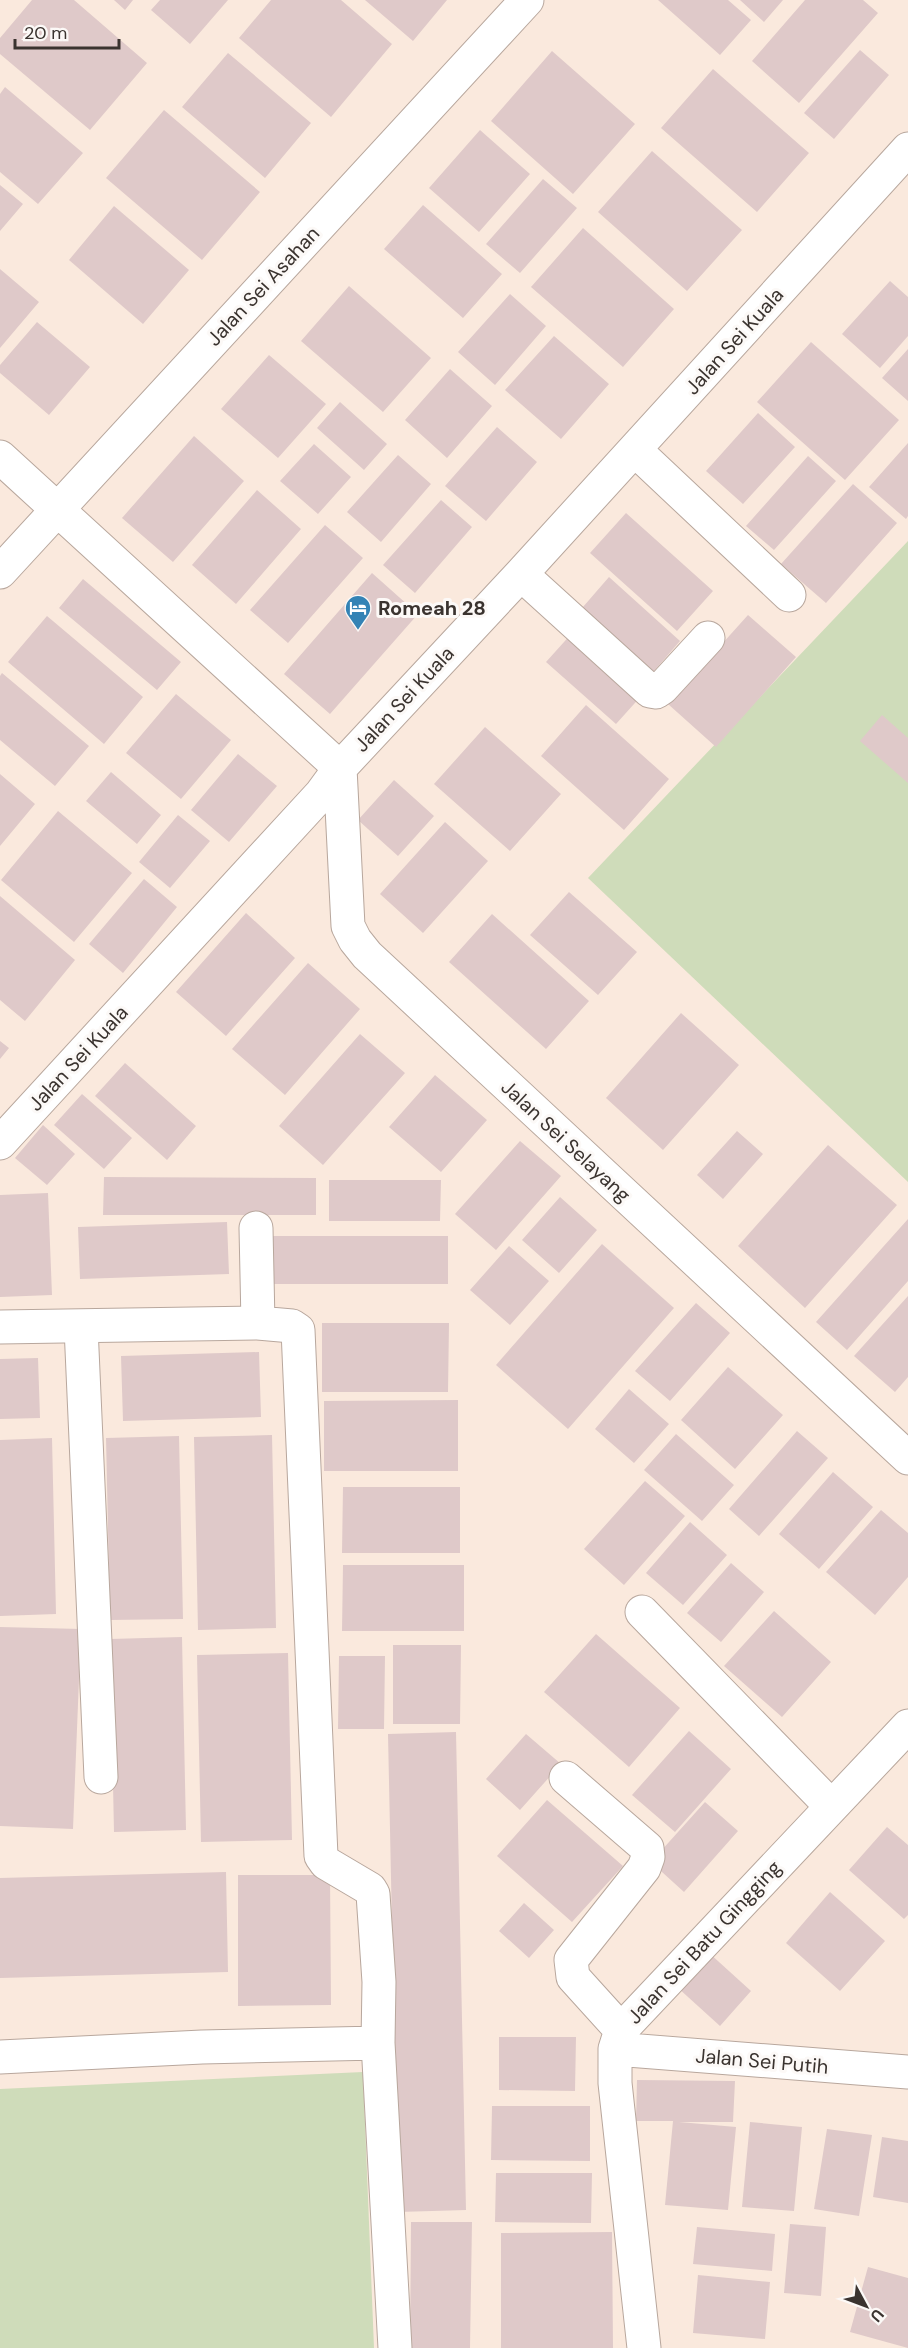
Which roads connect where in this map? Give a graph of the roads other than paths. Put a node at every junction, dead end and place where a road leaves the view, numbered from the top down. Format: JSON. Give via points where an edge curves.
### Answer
{"nodes":[{"id":1,"x":527,"y":0,"type":"edge"},
{"id":2,"x":908,"y":149,"type":"edge"},
{"id":3,"x":634,"y":450,"type":"junction"},
{"id":4,"x":0,"y":457,"type":"edge"},
{"id":5,"x":57,"y":509,"type":"junction"},
{"id":6,"x":0,"y":572,"type":"edge"},
{"id":7,"x":521,"y":574,"type":"junction"},
{"id":8,"x":789,"y":595,"type":"dead end"},
{"id":9,"x":708,"y":638,"type":"dead end"},
{"id":10,"x":340,"y":768,"type":"junction"},
{"id":11,"x":0,"y":1143,"type":"edge"},
{"id":12,"x":256,"y":1228,"type":"dead end"},
{"id":13,"x":258,"y":1323,"type":"junction"},
{"id":14,"x":81,"y":1327,"type":"junction"},
{"id":15,"x":0,"y":1328,"type":"edge"},
{"id":16,"x":908,"y":1458,"type":"edge"},
{"id":17,"x":642,"y":1612,"type":"dead end"},
{"id":18,"x":908,"y":1726,"type":"edge"},
{"id":19,"x":101,"y":1777,"type":"dead end"},
{"id":20,"x":566,"y":1778,"type":"dead end"},
{"id":21,"x":831,"y":1806,"type":"junction"},
{"id":22,"x":618,"y":2040,"type":"junction"},
{"id":23,"x":378,"y":2043,"type":"junction"},
{"id":24,"x":0,"y":2057,"type":"edge"},
{"id":25,"x":908,"y":2072,"type":"edge"},
{"id":26,"x":395,"y":2348,"type":"edge"},
{"id":27,"x":644,"y":2348,"type":"edge"}],
"edges":[{"from":1,"to":5,"type":"street","name":"Jalan Sei Asahan"},
{"from":2,"to":3,"type":"street","name":"Jalan Sei Kuala"},
{"from":3,"to":7,"type":"street","name":"Jalan Sei Kuala"},
{"from":3,"to":8,"type":"street"},
{"from":4,"to":5,"type":"street"},
{"from":5,"to":6,"type":"street","name":"Jalan Sei Asahan"},
{"from":5,"to":10,"type":"street"},
{"from":7,"to":9,"type":"street","via":[[650,691],[662,688]]},
{"from":7,"to":10,"type":"street","name":"Jalan Sei Kuala"},
{"from":10,"to":11,"type":"street","name":"Jalan Sei Kuala","via":[[321,794]]},
{"from":10,"to":16,"type":"street","name":"Jalan Sei Selayang","via":[[348,926],[355,940],[384,972]]},
{"from":12,"to":13,"type":"street"},
{"from":13,"to":14,"type":"street"},
{"from":13,"to":23,"type":"street","via":[[292,1326],[300,1338],[321,1856],[373,1894],[379,1982]]},
{"from":14,"to":15,"type":"street"},
{"from":14,"to":19,"type":"street"},
{"from":17,"to":21,"type":"street"},
{"from":18,"to":21,"type":"street","name":"Jalan Sei Batu Gingging"},
{"from":20,"to":22,"type":"street","via":[[647,1848],[644,1868],[571,1960],[573,1977]]},
{"from":21,"to":22,"type":"street","name":"Jalan Sei Batu Gingging"},
{"from":22,"to":25,"type":"street","name":"Jalan Sei Putih"},
{"from":22,"to":27,"type":"street","via":[[615,2083]]},
{"from":23,"to":24,"type":"street","via":[[202,2046]]},
{"from":23,"to":26,"type":"street"}]}
